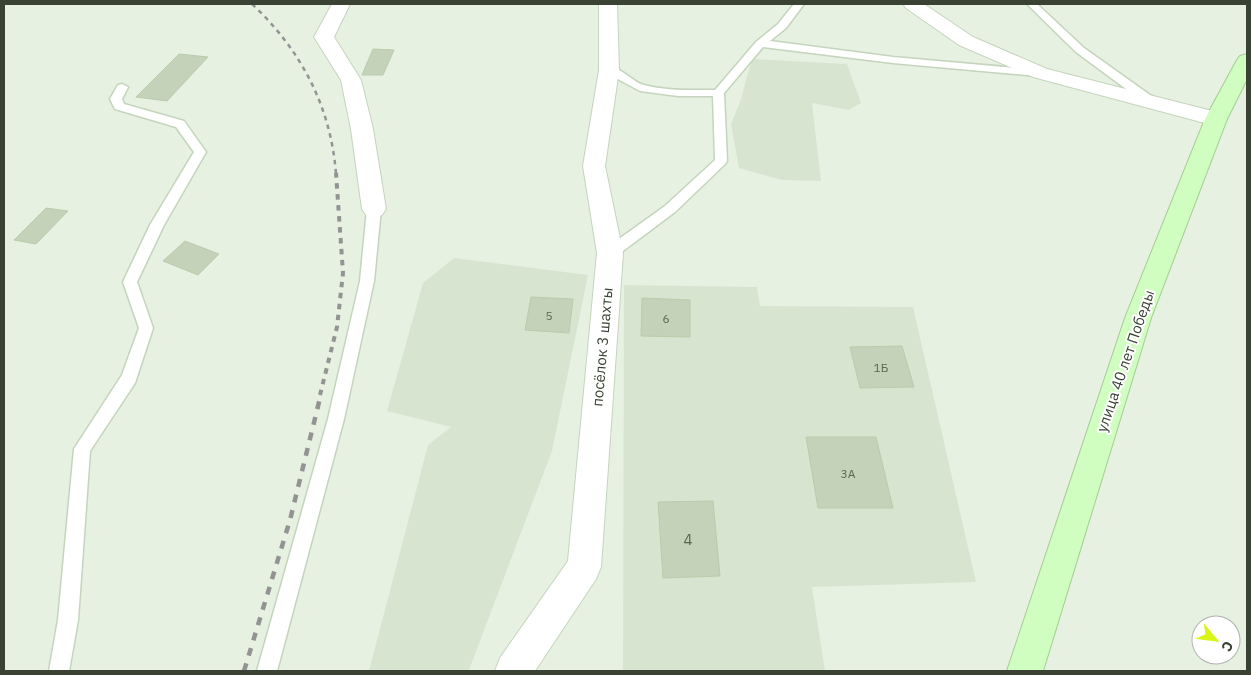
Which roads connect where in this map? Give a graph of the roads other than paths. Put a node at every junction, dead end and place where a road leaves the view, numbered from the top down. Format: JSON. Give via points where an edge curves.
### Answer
{"nodes":[{"id":1,"x":341,"y":4,"type":"edge"},
{"id":2,"x":608,"y":4,"type":"edge"},
{"id":3,"x":799,"y":4,"type":"edge"},
{"id":4,"x":912,"y":4,"type":"edge"},
{"id":5,"x":1032,"y":4,"type":"edge"},
{"id":6,"x":760,"y":44,"type":"junction"},
{"id":7,"x":1247,"y":60,"type":"edge"},
{"id":8,"x":609,"y":70,"type":"junction"},
{"id":9,"x":1040,"y":73,"type":"junction"},
{"id":10,"x":122,"y":87,"type":"dead end"},
{"id":11,"x":718,"y":93,"type":"junction"},
{"id":12,"x":1153,"y":103,"type":"junction"},
{"id":13,"x":1216,"y":119,"type":"junction"},
{"id":14,"x":374,"y":209,"type":"joint"},
{"id":15,"x":610,"y":253,"type":"junction"},
{"id":16,"x":59,"y":671,"type":"edge"},
{"id":17,"x":266,"y":671,"type":"edge"},
{"id":18,"x":513,"y":671,"type":"edge"},
{"id":19,"x":1025,"y":671,"type":"edge"}],
"edges":[{"from":1,"to":14,"type":"street","via":[[324,37],[351,80]]},
{"from":2,"to":8,"type":"street","name":"посёлок 3 шахты"},
{"from":3,"to":6,"type":"lane","via":[[782,26]]},
{"from":4,"to":9,"type":"street","via":[[966,41]]},
{"from":5,"to":12,"type":"lane","via":[[1080,50]]},
{"from":6,"to":9,"type":"lane"},
{"from":6,"to":11,"type":"lane"},
{"from":7,"to":13,"type":"main road","name":"улица 40 лет Победы"},
{"from":8,"to":11,"type":"lane","via":[[640,88],[678,93]]},
{"from":8,"to":15,"type":"street","name":"посёлок 3 шахты","via":[[594,166]]},
{"from":9,"to":12,"type":"street"},
{"from":10,"to":16,"type":"lane","via":[[116,99],[118,106],[180,124],[200,152],[157,225],[130,282],[146,328],[129,378],[82,449],[68,620]]},
{"from":11,"to":15,"type":"lane","via":[[721,162],[670,209]]},
{"from":12,"to":13,"type":"street"},
{"from":13,"to":19,"type":"main road","name":"улица 40 лет Победы","via":[[1138,318]]},
{"from":14,"to":17,"type":"lane","via":[[367,281],[336,418]]},
{"from":15,"to":18,"type":"street","name":"посёлок 3 шахты","via":[[584,567]]}]}
